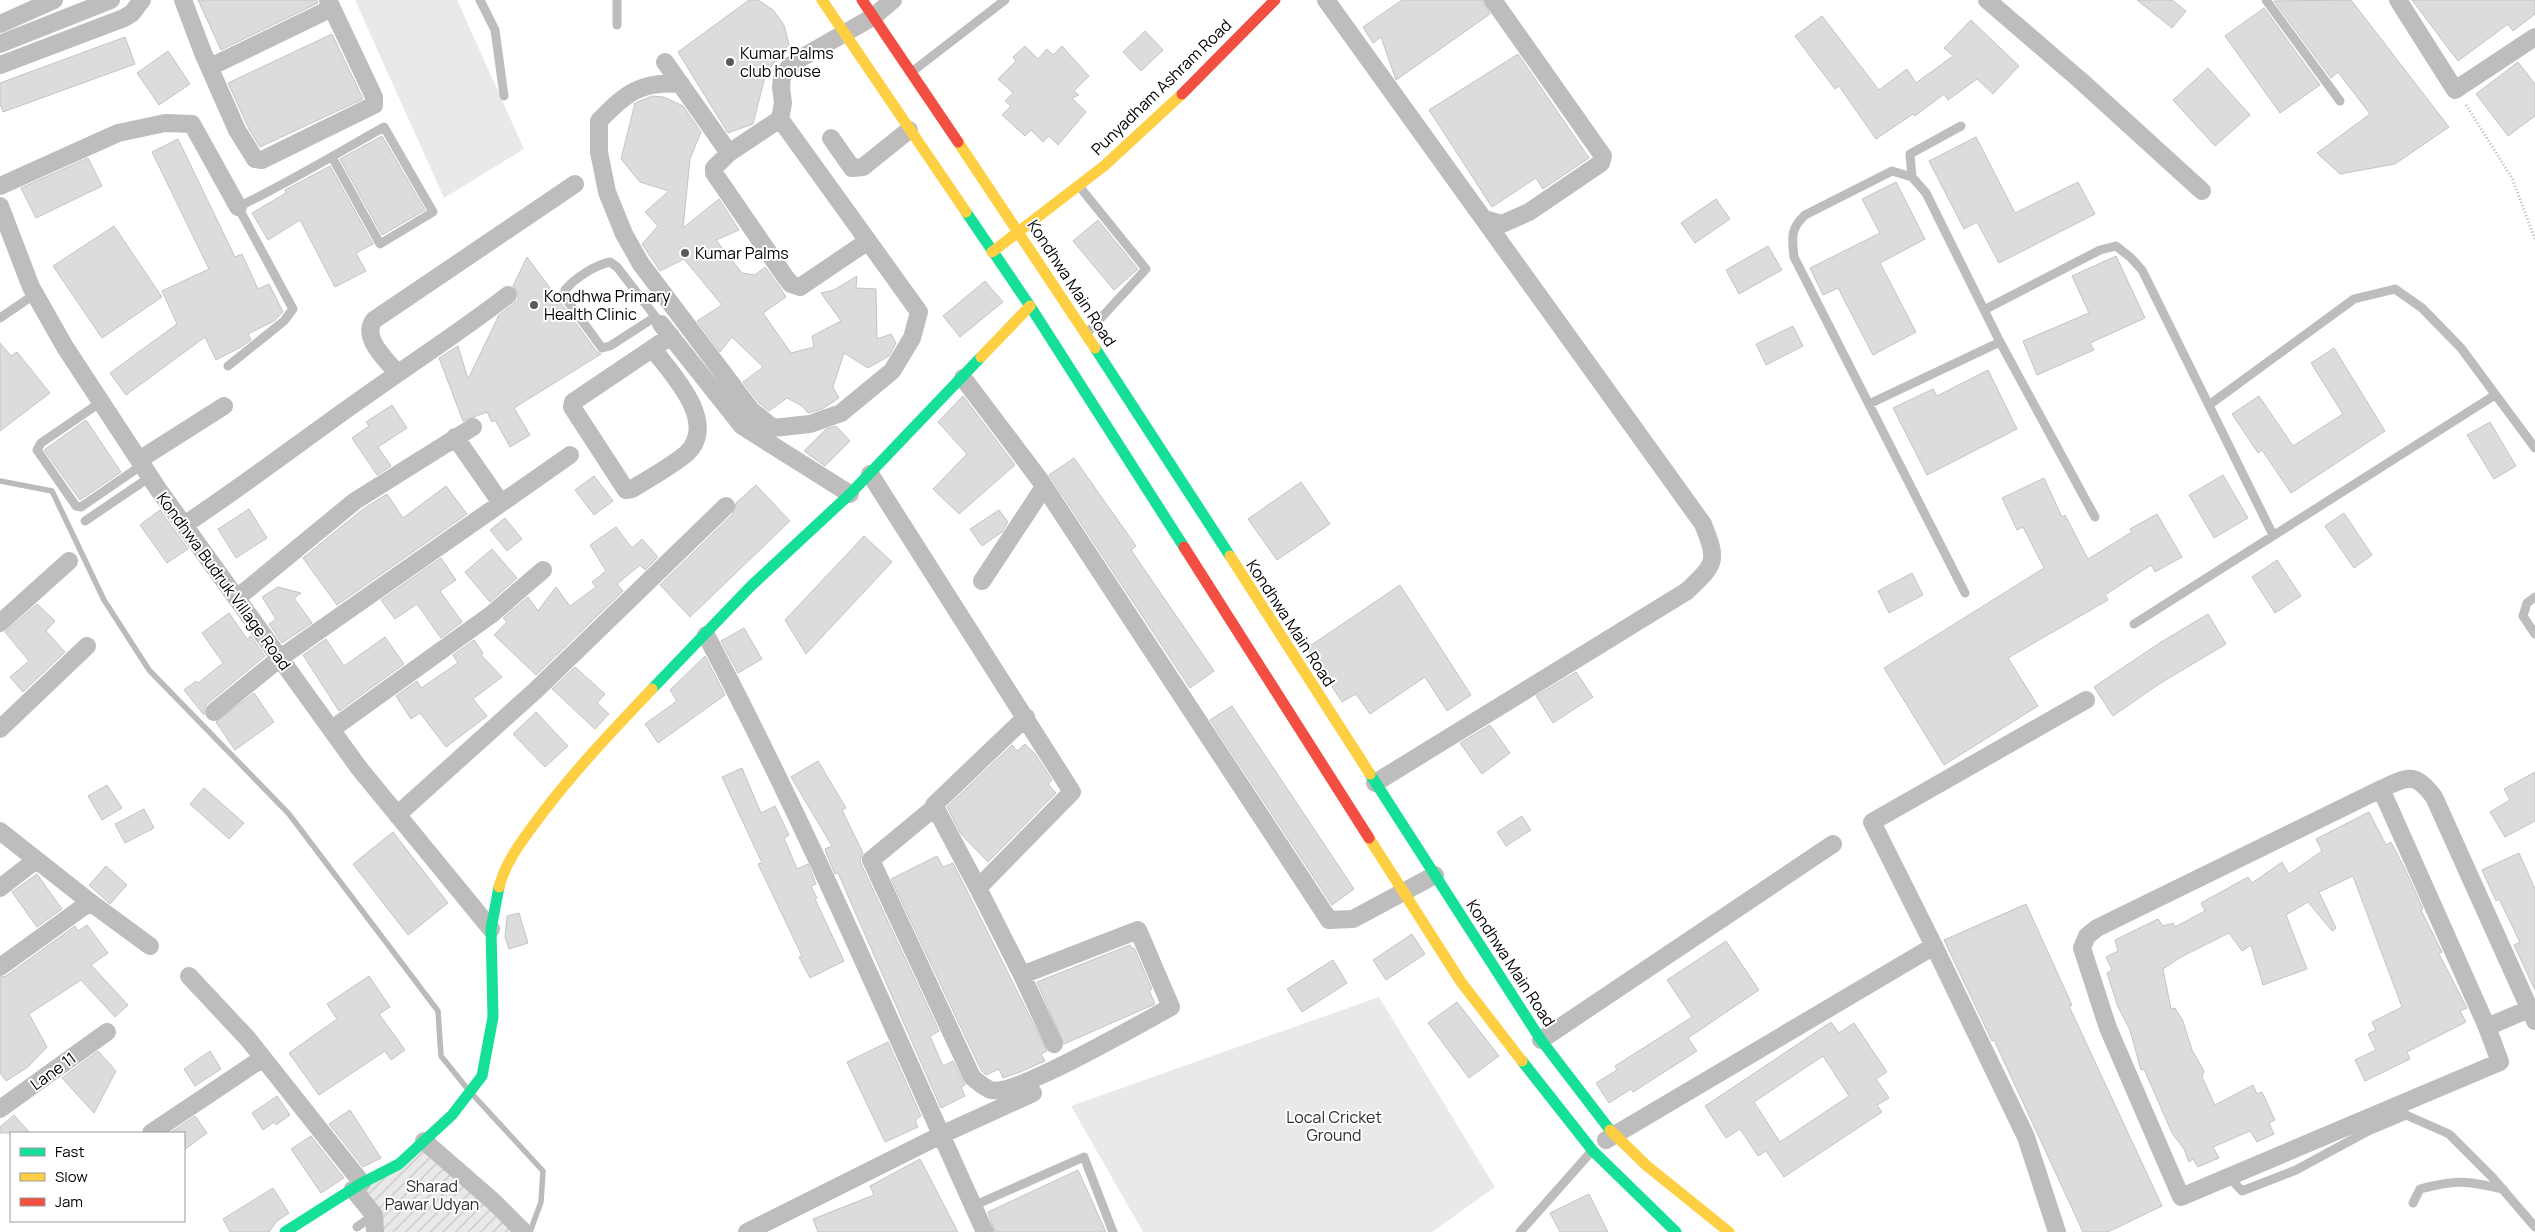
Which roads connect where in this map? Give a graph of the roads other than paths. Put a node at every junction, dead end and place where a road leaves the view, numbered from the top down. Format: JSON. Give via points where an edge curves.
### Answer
{"nodes":[{"id":1,"x":54,"y":0,"type":"edge"},
{"id":2,"x":111,"y":0,"type":"edge"},
{"id":3,"x":142,"y":0,"type":"edge"},
{"id":4,"x":183,"y":0,"type":"edge"},
{"id":5,"x":480,"y":0,"type":"edge"},
{"id":6,"x":617,"y":0,"type":"edge"},
{"id":7,"x":822,"y":0,"type":"edge"},
{"id":8,"x":862,"y":0,"type":"edge"},
{"id":9,"x":893,"y":0,"type":"edge"},
{"id":10,"x":1005,"y":0,"type":"edge"},
{"id":11,"x":1275,"y":0,"type":"edge"},
{"id":12,"x":1326,"y":0,"type":"edge"},
{"id":13,"x":1493,"y":0,"type":"edge"},
{"id":14,"x":1988,"y":0,"type":"edge"},
{"id":15,"x":2266,"y":0,"type":"edge"},
{"id":16,"x":2398,"y":0,"type":"edge"},
{"id":17,"x":330,"y":4,"type":"edge"},
{"id":18,"x":873,"y":17,"type":"junction"},
{"id":19,"x":0,"y":24,"type":"edge"},
{"id":20,"x":616,"y":25,"type":"dead end"},
{"id":21,"x":844,"y":34,"type":"junction"},
{"id":22,"x":2535,"y":37,"type":"edge"},
{"id":23,"x":0,"y":44,"type":"edge"},
{"id":24,"x":665,"y":62,"type":"dead end"},
{"id":25,"x":0,"y":64,"type":"edge"},
{"id":26,"x":210,"y":67,"type":"junction"},
{"id":27,"x":910,"y":73,"type":"junction"},
{"id":28,"x":681,"y":84,"type":"junction"},
{"id":29,"x":504,"y":96,"type":"dead end"},
{"id":30,"x":2340,"y":101,"type":"dead end"},
{"id":31,"x":780,"y":119,"type":"junction"},
{"id":32,"x":1961,"y":126,"type":"dead end"},
{"id":33,"x":909,"y":130,"type":"junction"},
{"id":34,"x":831,"y":138,"type":"dead end"},
{"id":35,"x":729,"y":153,"type":"junction"},
{"id":36,"x":332,"y":156,"type":"junction"},
{"id":37,"x":1912,"y":177,"type":"junction"},
{"id":38,"x":574,"y":184,"type":"dead end"},
{"id":39,"x":1079,"y":185,"type":"junction"},
{"id":40,"x":0,"y":186,"type":"edge"},
{"id":41,"x":2202,"y":191,"type":"dead end"},
{"id":42,"x":0,"y":206,"type":"edge"},
{"id":43,"x":238,"y":207,"type":"junction"},
{"id":44,"x":1484,"y":219,"type":"junction"},
{"id":45,"x":1019,"y":231,"type":"junction"},
{"id":46,"x":868,"y":241,"type":"junction"},
{"id":47,"x":992,"y":252,"type":"junction"},
{"id":48,"x":35,"y":294,"type":"junction"},
{"id":49,"x":508,"y":295,"type":"dead end"},
{"id":50,"x":1030,"y":306,"type":"junction"},
{"id":51,"x":1984,"y":310,"type":"junction"},
{"id":52,"x":0,"y":318,"type":"edge"},
{"id":53,"x":662,"y":326,"type":"junction"},
{"id":54,"x":1086,"y":334,"type":"junction"},
{"id":55,"x":2000,"y":342,"type":"junction"},
{"id":56,"x":653,"y":349,"type":"junction"},
{"id":57,"x":228,"y":366,"type":"dead end"},
{"id":58,"x":397,"y":373,"type":"junction"},
{"id":59,"x":963,"y":378,"type":"junction"},
{"id":60,"x":2495,"y":396,"type":"junction"},
{"id":61,"x":101,"y":402,"type":"junction"},
{"id":62,"x":1869,"y":404,"type":"junction"},
{"id":63,"x":2209,"y":405,"type":"junction"},
{"id":64,"x":224,"y":406,"type":"dead end"},
{"id":65,"x":473,"y":427,"type":"dead end"},
{"id":66,"x":455,"y":438,"type":"junction"},
{"id":67,"x":2535,"y":448,"type":"edge"},
{"id":68,"x":570,"y":455,"type":"dead end"},
{"id":69,"x":144,"y":467,"type":"junction"},
{"id":70,"x":870,"y":474,"type":"junction"},
{"id":71,"x":1044,"y":486,"type":"junction"},
{"id":72,"x":850,"y":494,"type":"junction"},
{"id":73,"x":501,"y":504,"type":"junction"},
{"id":74,"x":726,"y":506,"type":"dead end"},
{"id":75,"x":2095,"y":517,"type":"dead end"},
{"id":76,"x":85,"y":521,"type":"dead end"},
{"id":77,"x":184,"y":525,"type":"junction"},
{"id":78,"x":2273,"y":535,"type":"junction"},
{"id":79,"x":69,"y":561,"type":"dead end"},
{"id":80,"x":543,"y":570,"type":"dead end"},
{"id":81,"x":982,"y":581,"type":"dead end"},
{"id":82,"x":1965,"y":594,"type":"dead end"},
{"id":83,"x":2535,"y":597,"type":"edge"},
{"id":84,"x":237,"y":598,"type":"junction"},
{"id":85,"x":0,"y":623,"type":"edge"},
{"id":86,"x":2134,"y":624,"type":"dead end"},
{"id":87,"x":2535,"y":634,"type":"edge"},
{"id":88,"x":706,"y":635,"type":"junction"},
{"id":89,"x":87,"y":646,"type":"dead end"},
{"id":90,"x":280,"y":658,"type":"junction"},
{"id":91,"x":2086,"y":700,"type":"dead end"},
{"id":92,"x":214,"y":712,"type":"dead end"},
{"id":93,"x":1026,"y":717,"type":"junction"},
{"id":94,"x":0,"y":728,"type":"edge"},
{"id":95,"x":332,"y":729,"type":"junction"},
{"id":96,"x":1375,"y":783,"type":"junction"},
{"id":97,"x":2381,"y":789,"type":"junction"},
{"id":98,"x":935,"y":807,"type":"junction"},
{"id":99,"x":397,"y":816,"type":"junction"},
{"id":100,"x":0,"y":831,"type":"edge"},
{"id":101,"x":1832,"y":844,"type":"dead end"},
{"id":102,"x":36,"y":860,"type":"junction"},
{"id":103,"x":1435,"y":876,"type":"junction"},
{"id":104,"x":0,"y":888,"type":"edge"},
{"id":105,"x":978,"y":888,"type":"junction"},
{"id":106,"x":1404,"y":893,"type":"junction"},
{"id":107,"x":90,"y":902,"type":"junction"},
{"id":108,"x":491,"y":929,"type":"junction"},
{"id":109,"x":150,"y":946,"type":"dead end"},
{"id":110,"x":1934,"y":946,"type":"junction"},
{"id":111,"x":0,"y":967,"type":"edge"},
{"id":112,"x":1022,"y":974,"type":"junction"},
{"id":113,"x":189,"y":976,"type":"dead end"},
{"id":114,"x":2532,"y":1015,"type":"edge"},
{"id":115,"x":2487,"y":1027,"type":"junction"},
{"id":116,"x":107,"y":1032,"type":"dead end"},
{"id":117,"x":1541,"y":1040,"type":"junction"},
{"id":118,"x":1054,"y":1044,"type":"dead end"},
{"id":119,"x":263,"y":1058,"type":"junction"},
{"id":120,"x":1033,"y":1093,"type":"dead end"},
{"id":121,"x":0,"y":1109,"type":"edge"},
{"id":122,"x":152,"y":1132,"type":"edge"},
{"id":123,"x":1614,"y":1134,"type":"junction"},
{"id":124,"x":941,"y":1135,"type":"junction"},
{"id":125,"x":424,"y":1141,"type":"junction"},
{"id":126,"x":1593,"y":1151,"type":"junction"},
{"id":127,"x":2229,"y":1178,"type":"junction"},
{"id":128,"x":357,"y":1186,"type":"junction"},
{"id":129,"x":2503,"y":1189,"type":"junction"},
{"id":130,"x":2413,"y":1203,"type":"dead end"},
{"id":131,"x":973,"y":1206,"type":"junction"},
{"id":132,"x":375,"y":1224,"type":"edge"},
{"id":133,"x":356,"y":1227,"type":"dead end"},
{"id":134,"x":2535,"y":1227,"type":"edge"},
{"id":135,"x":523,"y":1230,"type":"edge"},
{"id":136,"x":285,"y":1232,"type":"edge"},
{"id":137,"x":747,"y":1232,"type":"edge"},
{"id":138,"x":985,"y":1232,"type":"edge"},
{"id":139,"x":1113,"y":1232,"type":"edge"},
{"id":140,"x":1520,"y":1232,"type":"edge"},
{"id":141,"x":1676,"y":1232,"type":"edge"},
{"id":142,"x":1729,"y":1232,"type":"edge"},
{"id":143,"x":2058,"y":1232,"type":"edge"}],
"edges":[{"from":1,"to":19,"type":"street"},
{"from":2,"to":23,"type":"street"},
{"from":3,"to":25,"type":"street","via":[[124,18]]},
{"from":4,"to":26,"type":"street"},
{"from":5,"to":29,"type":"lane","via":[[495,30]]},
{"from":6,"to":20,"type":"lane"},
{"from":7,"to":21,"type":"main road"},
{"from":8,"to":18,"type":"main road","name":"Kondhwa Main Road"},
{"from":9,"to":18,"type":"street"},
{"from":10,"to":27,"type":"lane"},
{"from":11,"to":39,"type":"main road","name":"Punyadham Ashram Road","via":[[1182,94]]},
{"from":12,"to":44,"type":"street"},
{"from":13,"to":44,"type":"street","via":[[1603,156],[1601,163],[1529,212],[1502,224]]},
{"from":14,"to":41,"type":"street"},
{"from":15,"to":30,"type":"lane"},
{"from":16,"to":22,"type":"street","via":[[2455,90]]},
{"from":17,"to":26,"type":"street"},
{"from":17,"to":26,"type":"street","via":[[374,97],[374,105],[271,156],[255,159],[237,130]]},
{"from":18,"to":21,"type":"street"},
{"from":18,"to":27,"type":"main road","name":"Kondhwa Main Road"},
{"from":21,"to":31,"type":"street","via":[[789,67],[782,77]]},
{"from":21,"to":33,"type":"main road"},
{"from":24,"to":28,"type":"street"},
{"from":27,"to":45,"type":"main road","name":"Kondhwa Main Road"},
{"from":28,"to":35,"type":"street"},
{"from":28,"to":46,"type":"street","via":[[659,82],[636,90],[599,122],[599,152],[607,192],[624,234],[641,264],[751,410],[773,428],[810,424],[842,414],[892,371],[912,338],[919,312]]},
{"from":31,"to":35,"type":"street"},
{"from":31,"to":46,"type":"street"},
{"from":32,"to":37,"type":"lane","via":[[1910,154]]},
{"from":33,"to":34,"type":"street","via":[[863,167],[852,168]]},
{"from":33,"to":47,"type":"main road"},
{"from":35,"to":46,"type":"street","via":[[714,168],[714,174],[791,284],[800,287],[806,284]]},
{"from":36,"to":36,"type":"lane","via":[[384,127],[433,212],[380,244]]},
{"from":36,"to":43,"type":"lane"},
{"from":37,"to":51,"type":"lane","via":[[1926,193]]},
{"from":37,"to":62,"type":"lane","via":[[1892,171],[1806,215],[1795,224],[1792,240],[1794,257]]},
{"from":38,"to":58,"type":"street","via":[[374,320],[369,327],[370,335]]},
{"from":39,"to":45,"type":"main road","name":"Punyadham Ashram Road"},
{"from":39,"to":54,"type":"lane","via":[[1146,268]]},
{"from":40,"to":43,"type":"street","via":[[118,133],[165,123],[192,124]]},
{"from":42,"to":48,"type":"street","name":"Kondhwa Budruk Village Road"},
{"from":43,"to":57,"type":"lane","via":[[293,309],[284,321]]},
{"from":44,"to":96,"type":"street","via":[[1703,524],[1713,550],[1711,568],[1687,591]]},
{"from":45,"to":47,"type":"main road","name":"Punyadham Ashram Road"},
{"from":45,"to":54,"type":"main road","name":"Kondhwa Main Road"},
{"from":47,"to":50,"type":"main road"},
{"from":48,"to":52,"type":"lane"},
{"from":48,"to":61,"type":"street","name":"Kondhwa Budruk Village Road"},
{"from":49,"to":58,"type":"street"},
{"from":50,"to":59,"type":"main road"},
{"from":50,"to":106,"type":"main road"},
{"from":51,"to":55,"type":"lane"},
{"from":51,"to":63,"type":"lane","via":[[2100,250],[2116,246],[2142,270]]},
{"from":53,"to":53,"type":"lane","via":[[610,262],[571,283],[566,290],[566,299],[602,348]]},
{"from":53,"to":56,"type":"street"},
{"from":53,"to":72,"type":"street","via":[[742,426]]},
{"from":54,"to":96,"type":"main road","name":"Kondhwa Main Road"},
{"from":55,"to":62,"type":"lane"},
{"from":55,"to":75,"type":"lane"},
{"from":56,"to":56,"type":"street","via":[[573,402],[572,407],[626,490],[687,452],[694,441],[696,412],[690,398]]},
{"from":58,"to":77,"type":"street"},
{"from":59,"to":70,"type":"main road"},
{"from":59,"to":71,"type":"street"},
{"from":60,"to":63,"type":"lane","via":[[2461,348],[2422,308],[2395,289],[2354,299]]},
{"from":60,"to":67,"type":"lane"},
{"from":60,"to":78,"type":"lane"},
{"from":61,"to":69,"type":"street","name":"Kondhwa Budruk Village Road"},
{"from":61,"to":69,"type":"lane","via":[[41,443],[37,450],[76,506],[80,507]]},
{"from":62,"to":82,"type":"lane"},
{"from":63,"to":78,"type":"lane"},
{"from":64,"to":69,"type":"street"},
{"from":65,"to":66,"type":"street"},
{"from":66,"to":73,"type":"street"},
{"from":66,"to":84,"type":"street","via":[[355,501]]},
{"from":68,"to":73,"type":"street"},
{"from":69,"to":76,"type":"lane"},
{"from":69,"to":77,"type":"street","name":"Kondhwa Budruk Village Road"},
{"from":70,"to":72,"type":"main road"},
{"from":70,"to":93,"type":"street"},
{"from":71,"to":81,"type":"street"},
{"from":71,"to":106,"type":"street","via":[[1329,920],[1353,918]]},
{"from":72,"to":88,"type":"main road","via":[[751,586]]},
{"from":73,"to":90,"type":"street"},
{"from":74,"to":99,"type":"street","via":[[536,690]]},
{"from":77,"to":84,"type":"street","name":"Kondhwa Budruk Village Road"},
{"from":78,"to":86,"type":"lane"},
{"from":79,"to":85,"type":"street"},
{"from":80,"to":95,"type":"street","via":[[492,614]]},
{"from":83,"to":87,"type":"lane","via":[[2527,603],[2523,616]]},
{"from":84,"to":90,"type":"street","name":"Kondhwa Budruk Village Road"},
{"from":88,"to":108,"type":"main road","via":[[598,746],[516,848],[499,885]]},
{"from":88,"to":124,"type":"street","via":[[816,854]]},
{"from":89,"to":94,"type":"street"},
{"from":90,"to":92,"type":"street"},
{"from":90,"to":95,"type":"street","name":"Kondhwa Budruk Village Road"},
{"from":91,"to":110,"type":"street","via":[[1872,822]]},
{"from":93,"to":98,"type":"street"},
{"from":93,"to":105,"type":"street","via":[[1072,792]]},
{"from":95,"to":99,"type":"street","name":"Kondhwa Budruk Village Road"},
{"from":96,"to":103,"type":"main road","name":"Kondhwa Main Road"},
{"from":97,"to":114,"type":"street","via":[[2406,777],[2413,778],[2425,785],[2434,797]]},
{"from":97,"to":115,"type":"street"},
{"from":97,"to":127,"type":"street","via":[[2097,928],[2087,936],[2082,948],[2108,1028],[2182,1197]]},
{"from":98,"to":105,"type":"street"},
{"from":98,"to":112,"type":"street","via":[[871,860],[972,1077],[990,1090],[1004,1090],[1056,1068],[1171,1007],[1138,930]]},
{"from":99,"to":108,"type":"street","name":"Kondhwa Budruk Village Road"},
{"from":100,"to":102,"type":"street"},
{"from":101,"to":117,"type":"street"},
{"from":102,"to":104,"type":"street"},
{"from":102,"to":107,"type":"street"},
{"from":103,"to":106,"type":"street"},
{"from":103,"to":117,"type":"main road","name":"Kondhwa Main Road"},
{"from":105,"to":112,"type":"street"},
{"from":106,"to":126,"type":"main road","via":[[1461,982]]},
{"from":107,"to":109,"type":"street"},
{"from":107,"to":111,"type":"street"},
{"from":108,"to":125,"type":"main road","via":[[493,1018],[482,1076],[452,1115]]},
{"from":110,"to":123,"type":"street"},
{"from":110,"to":143,"type":"street","via":[[2026,1137]]},
{"from":112,"to":118,"type":"street"},
{"from":113,"to":119,"type":"street"},
{"from":114,"to":115,"type":"street"},
{"from":115,"to":127,"type":"street","via":[[2500,1062]]},
{"from":116,"to":121,"type":"street","name":"Lane 11"},
{"from":117,"to":123,"type":"main road","name":"Kondhwa Main Road"},
{"from":119,"to":122,"type":"street"},
{"from":119,"to":128,"type":"street"},
{"from":120,"to":124,"type":"street"},
{"from":123,"to":126,"type":"street"},
{"from":123,"to":142,"type":"main road","name":"Kondhwa Main Road","via":[[1647,1166]]},
{"from":124,"to":131,"type":"street"},
{"from":124,"to":137,"type":"street"},
{"from":125,"to":128,"type":"main road","via":[[399,1164]]},
{"from":125,"to":135,"type":"street"},
{"from":126,"to":140,"type":"lane"},
{"from":126,"to":141,"type":"main road"},
{"from":127,"to":129,"type":"lane","via":[[2242,1191],[2296,1170],[2368,1131],[2406,1115],[2449,1134]]},
{"from":128,"to":132,"type":"street"},
{"from":128,"to":136,"type":"main road"},
{"from":129,"to":130,"type":"lane","via":[[2466,1180],[2439,1184],[2420,1189]]},
{"from":129,"to":134,"type":"lane"},
{"from":131,"to":138,"type":"street"},
{"from":131,"to":139,"type":"lane","via":[[1084,1157]]},
{"from":132,"to":133,"type":"lane"}]}
